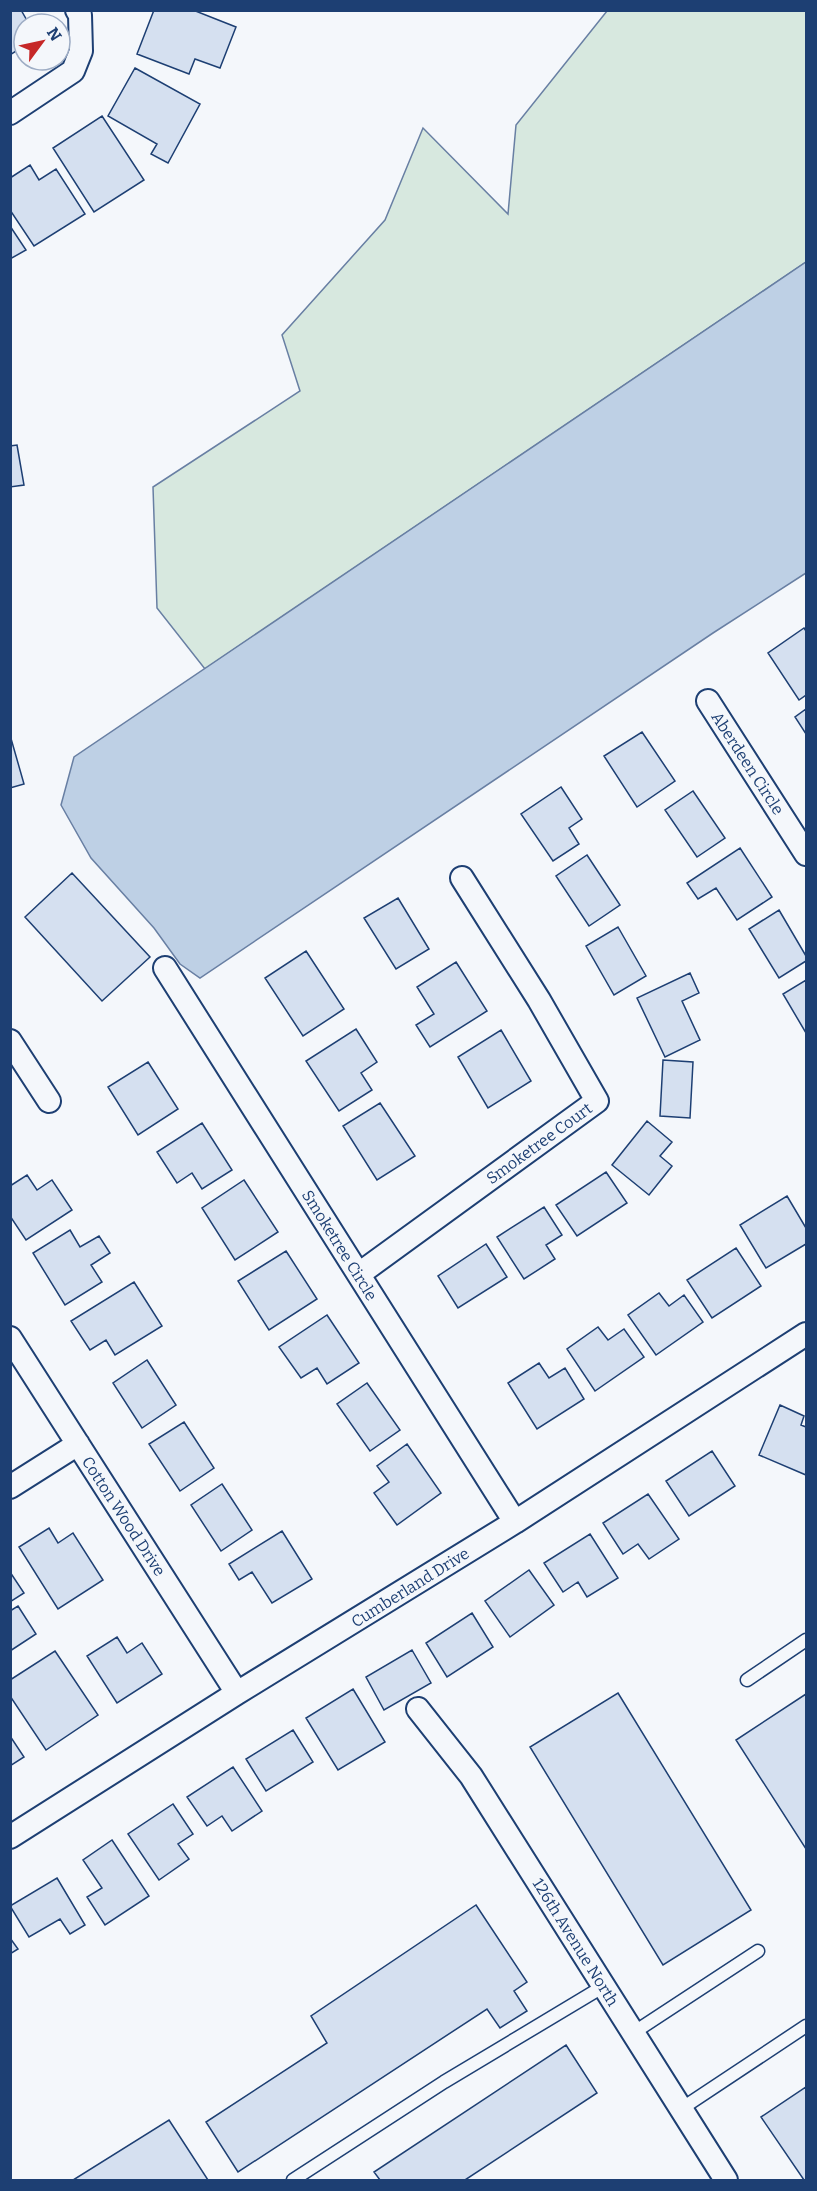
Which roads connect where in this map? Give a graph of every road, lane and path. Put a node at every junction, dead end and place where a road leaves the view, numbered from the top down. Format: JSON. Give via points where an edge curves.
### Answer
{"nodes":[{"id":1,"x":77,"y":10,"type":"edge"},
{"id":2,"x":10,"y":113,"type":"edge"},
{"id":3,"x":708,"y":701,"type":"dead end"},
{"id":4,"x":807,"y":854,"type":"edge"},
{"id":5,"x":462,"y":878,"type":"dead end"},
{"id":6,"x":165,"y":968,"type":"dead end"},
{"id":7,"x":10,"y":1041,"type":"edge"},
{"id":8,"x":49,"y":1101,"type":"dead end"},
{"id":9,"x":359,"y":1274,"type":"junction"},
{"id":10,"x":807,"y":1334,"type":"edge"},
{"id":11,"x":10,"y":1338,"type":"edge"},
{"id":12,"x":78,"y":1444,"type":"junction"},
{"id":13,"x":10,"y":1487,"type":"edge"},
{"id":14,"x":515,"y":1522,"type":"junction"},
{"id":15,"x":807,"y":1640,"type":"edge"},
{"id":16,"x":747,"y":1680,"type":"dead end"},
{"id":17,"x":237,"y":1693,"type":"junction"},
{"id":18,"x":418,"y":1709,"type":"dead end"},
{"id":19,"x":10,"y":1838,"type":"edge"},
{"id":20,"x":758,"y":1951,"type":"dead end"},
{"id":21,"x":604,"y":1986,"type":"junction"},
{"id":22,"x":807,"y":2026,"type":"edge"},
{"id":23,"x":633,"y":2033,"type":"junction"},
{"id":24,"x":681,"y":2109,"type":"junction"},
{"id":25,"x":293,"y":2181,"type":"edge"},
{"id":26,"x":726,"y":2181,"type":"edge"}],
"edges":[{"from":1,"to":2,"type":"street","via":[[81,51],[73,71]]},
{"from":3,"to":4,"type":"street","name":"Aberdeen Circle"},
{"from":5,"to":9,"type":"street","name":"Smoketree Court","via":[[539,999],[597,1101]]},
{"from":6,"to":9,"type":"street","name":"Smoketree Circle"},
{"from":7,"to":8,"type":"street"},
{"from":9,"to":14,"type":"street","name":"Smoketree Circle"},
{"from":10,"to":14,"type":"street","name":"Cumberland Drive"},
{"from":11,"to":12,"type":"street","name":"Cotton Wood Drive"},
{"from":12,"to":13,"type":"street"},
{"from":12,"to":17,"type":"street","name":"Cotton Wood Drive"},
{"from":14,"to":17,"type":"street","name":"Cumberland Drive"},
{"from":15,"to":16,"type":"lane"},
{"from":17,"to":19,"type":"street","name":"Cumberland Drive"},
{"from":18,"to":21,"type":"street","name":"126th Avenue North","via":[[471,1776]]},
{"from":20,"to":23,"type":"lane"},
{"from":21,"to":23,"type":"street","name":"126th Avenue North"},
{"from":21,"to":25,"type":"lane","via":[[444,2082]]},
{"from":22,"to":24,"type":"lane"},
{"from":23,"to":24,"type":"street","name":"126th Avenue North"},
{"from":24,"to":26,"type":"street","name":"126th Avenue North"}]}
